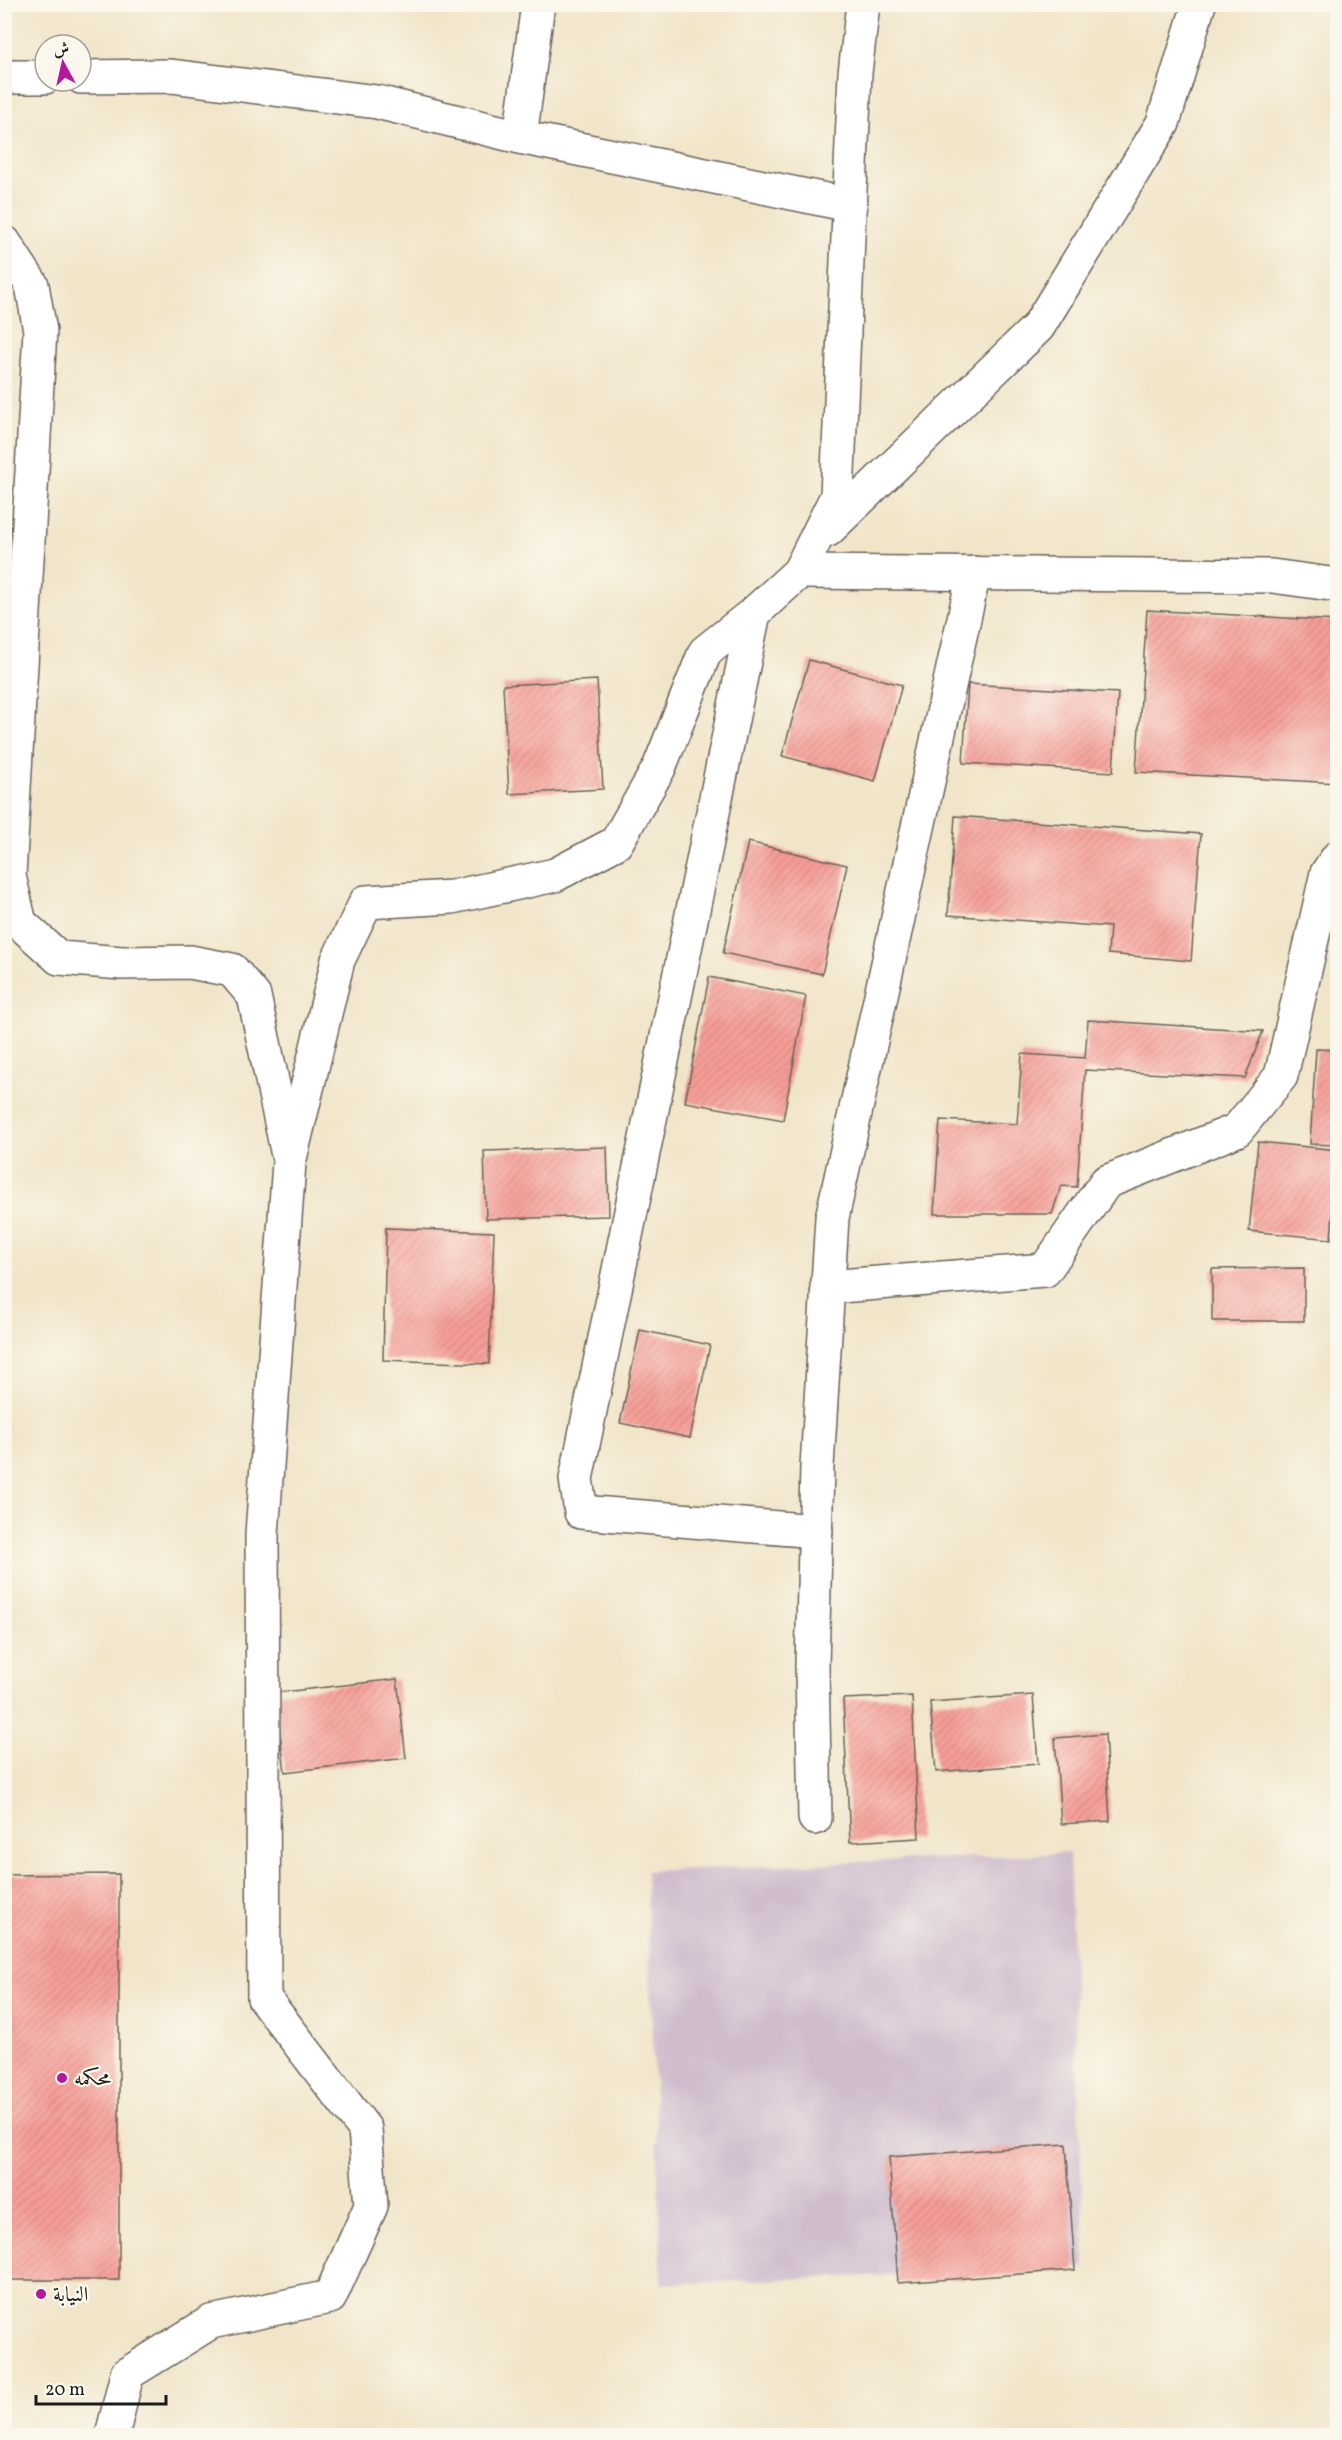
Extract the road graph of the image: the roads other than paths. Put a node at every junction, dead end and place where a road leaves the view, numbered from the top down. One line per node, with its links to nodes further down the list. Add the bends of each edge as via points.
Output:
1 (538, 4): 7 (street)
2 (863, 4): 8 (street, via 855,73)
3 (1199, 4): 10 (street, via 1163,123 1038,327)
4 (4, 77): 5 (street)
5 (33, 77)
6 (93, 77): 7 (street, via 171,76 377,102)
7 (520, 137): 8 (street)
8 (850, 205): 10 (street, via 837,496)
9 (4, 242): 16 (street, via 32,285 40,331 9,876 20,923 59,958 122,963 190,962 232,970 254,996)
10 (814, 543): 11 (street)
11 (799, 572): 12 (street); 14 (street)
12 (974, 573): 13 (street, via 1272,576); 17 (street, via 831,1218)
13 (1338, 585)
14 (754, 613): 16 (street, via 705,652 659,768 616,843 555,874 452,897 366,902 338,960); 18 (street, via 576,1479 581,1512)
15 (1338, 857): 17 (street, via 1327,873 1281,1076 1237,1130 1106,1182 1045,1270)
16 (289, 1163): 20 (street, via 262,1534 264,1998 365,2129 371,2206 330,2297 211,2322 127,2374)
17 (827, 1287): 18 (street)
18 (816, 1531): 19 (street, via 812,1666)
19 (815, 1818)
20 (112, 2436)

